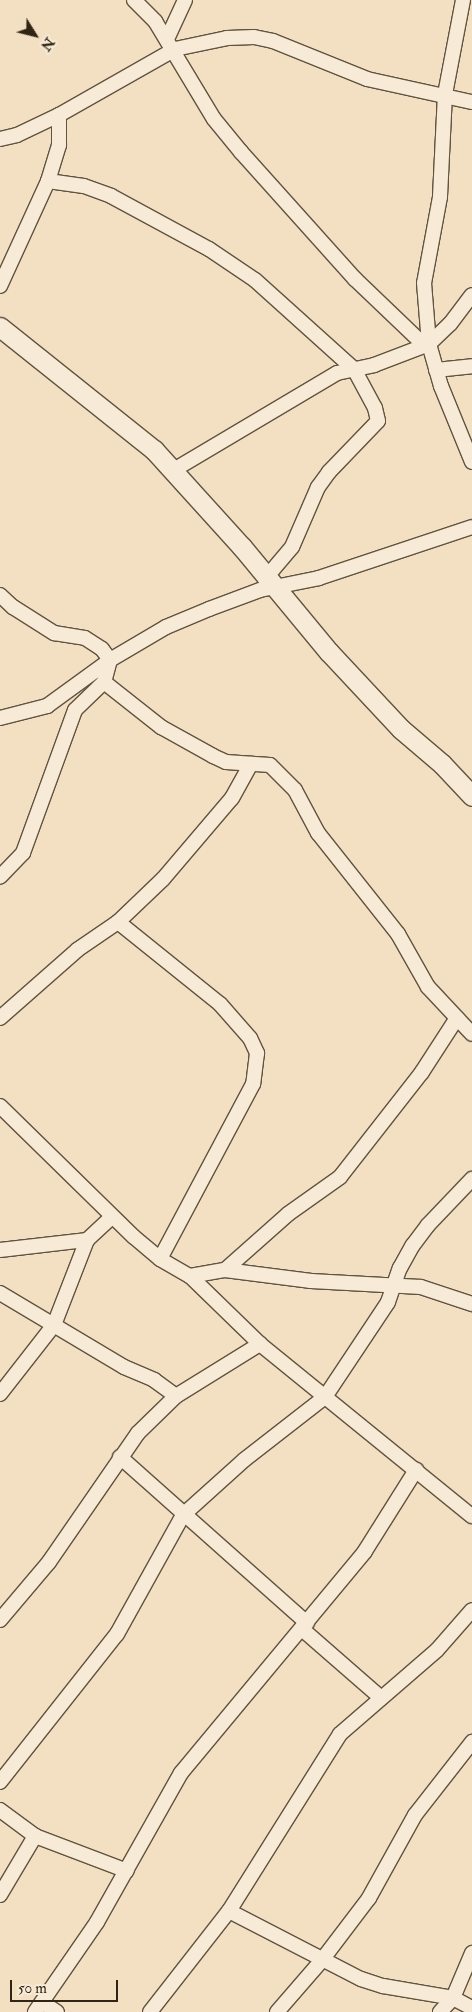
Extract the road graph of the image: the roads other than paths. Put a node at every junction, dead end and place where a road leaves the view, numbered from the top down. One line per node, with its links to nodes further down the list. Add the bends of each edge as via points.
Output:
1 (134, 0): 4 (street)
2 (185, 0): 4 (street)
3 (463, 0): 5 (street)
4 (171, 44): 5 (street, via 254,37 273,41 396,87); 7 (street); 13 (street, via 214,119 230,139 355,279)
5 (445, 94): 6 (street); 13 (street, via 440,197 424,283)
6 (472, 102)
7 (59, 115): 8 (street, via 17,136); 9 (street, via 59,145)
8 (0, 139)
9 (48, 181): 10 (street); 15 (street, via 84,186 111,196 209,249 255,280)
10 (0, 286)
11 (472, 295): 13 (street, via 450,324)
12 (0, 327): 18 (street, via 154,450)
13 (427, 345): 15 (street); 16 (street)
14 (472, 366): 16 (street)
15 (354, 369): 18 (street, via 321,381); 20 (street, via 375,408 378,421 318,487 292,547)
16 (436, 370): 17 (street)
17 (472, 462)
18 (172, 471): 20 (street, via 242,547)
19 (472, 528): 20 (street, via 319,578)
20 (270, 584): 22 (street, via 166,627); 26 (street, via 368,695)
21 (0, 595): 22 (street, via 54,633 85,638 102,649)
22 (110, 660): 23 (street); 24 (street, via 47,706)
23 (104, 682): 25 (street, via 155,723 213,756 226,762); 27 (street, via 75,710 23,853)
24 (0, 718)
25 (251, 764): 28 (street, via 232,798 163,879); 30 (street, via 270,765 295,790 318,833 398,934 428,986)
26 (472, 796)
27 (0, 877)
28 (118, 922): 29 (street, via 77,950); 37 (street, via 220,1004 250,1038 257,1053 253,1084)
29 (0, 1018)
30 (457, 1018): 31 (street); 38 (street, via 427,1065 340,1177 288,1214)
31 (472, 1034)
32 (0, 1106): 34 (street)
33 (472, 1179): 40 (street, via 428,1224 400,1268)
34 (112, 1217): 35 (street); 37 (street)
35 (87, 1240): 36 (street); 43 (street)
36 (0, 1250)
37 (160, 1259): 39 (street)
38 (225, 1270): 39 (street); 40 (street, via 311,1281)
39 (190, 1276): 44 (street)
40 (396, 1286): 42 (street, via 421,1287); 47 (street)
41 (0, 1293): 43 (street)
42 (472, 1304)
43 (54, 1325): 45 (street); 46 (street, via 124,1368 154,1380)
44 (260, 1344): 46 (street); 47 (street)
45 (0, 1394)
46 (176, 1396): 48 (street, via 138,1433)
47 (325, 1397): 49 (street); 50 (street, via 244,1460)
48 (120, 1457): 50 (street); 53 (street, via 49,1562)
49 (416, 1470): 51 (street); 54 (street, via 364,1551)
50 (183, 1515): 54 (street); 57 (street, via 117,1634)
51 (472, 1516)
52 (472, 1610): 55 (street, via 437,1650)
53 (0, 1620)
54 (304, 1626): 55 (street); 60 (street, via 181,1773)
55 (380, 1698): 62 (street, via 340,1734)
56 (472, 1742): 64 (street, via 415,1815 369,1898)
57 (0, 1782)
58 (0, 1810): 59 (street)
59 (34, 1836): 60 (street); 61 (street)
60 (127, 1871): 66 (street, via 97,1922)
61 (0, 1895)
62 (229, 1912): 64 (street); 69 (street)
63 (472, 1953): 65 (street)
64 (322, 1960): 65 (street, via 383,1986); 70 (street)
65 (454, 1998): 67 (street); 71 (street)
66 (38, 2007): 68 (street)
67 (472, 2008)
68 (57, 2012)
69 (150, 2012)
70 (277, 2012)
71 (440, 2012)

